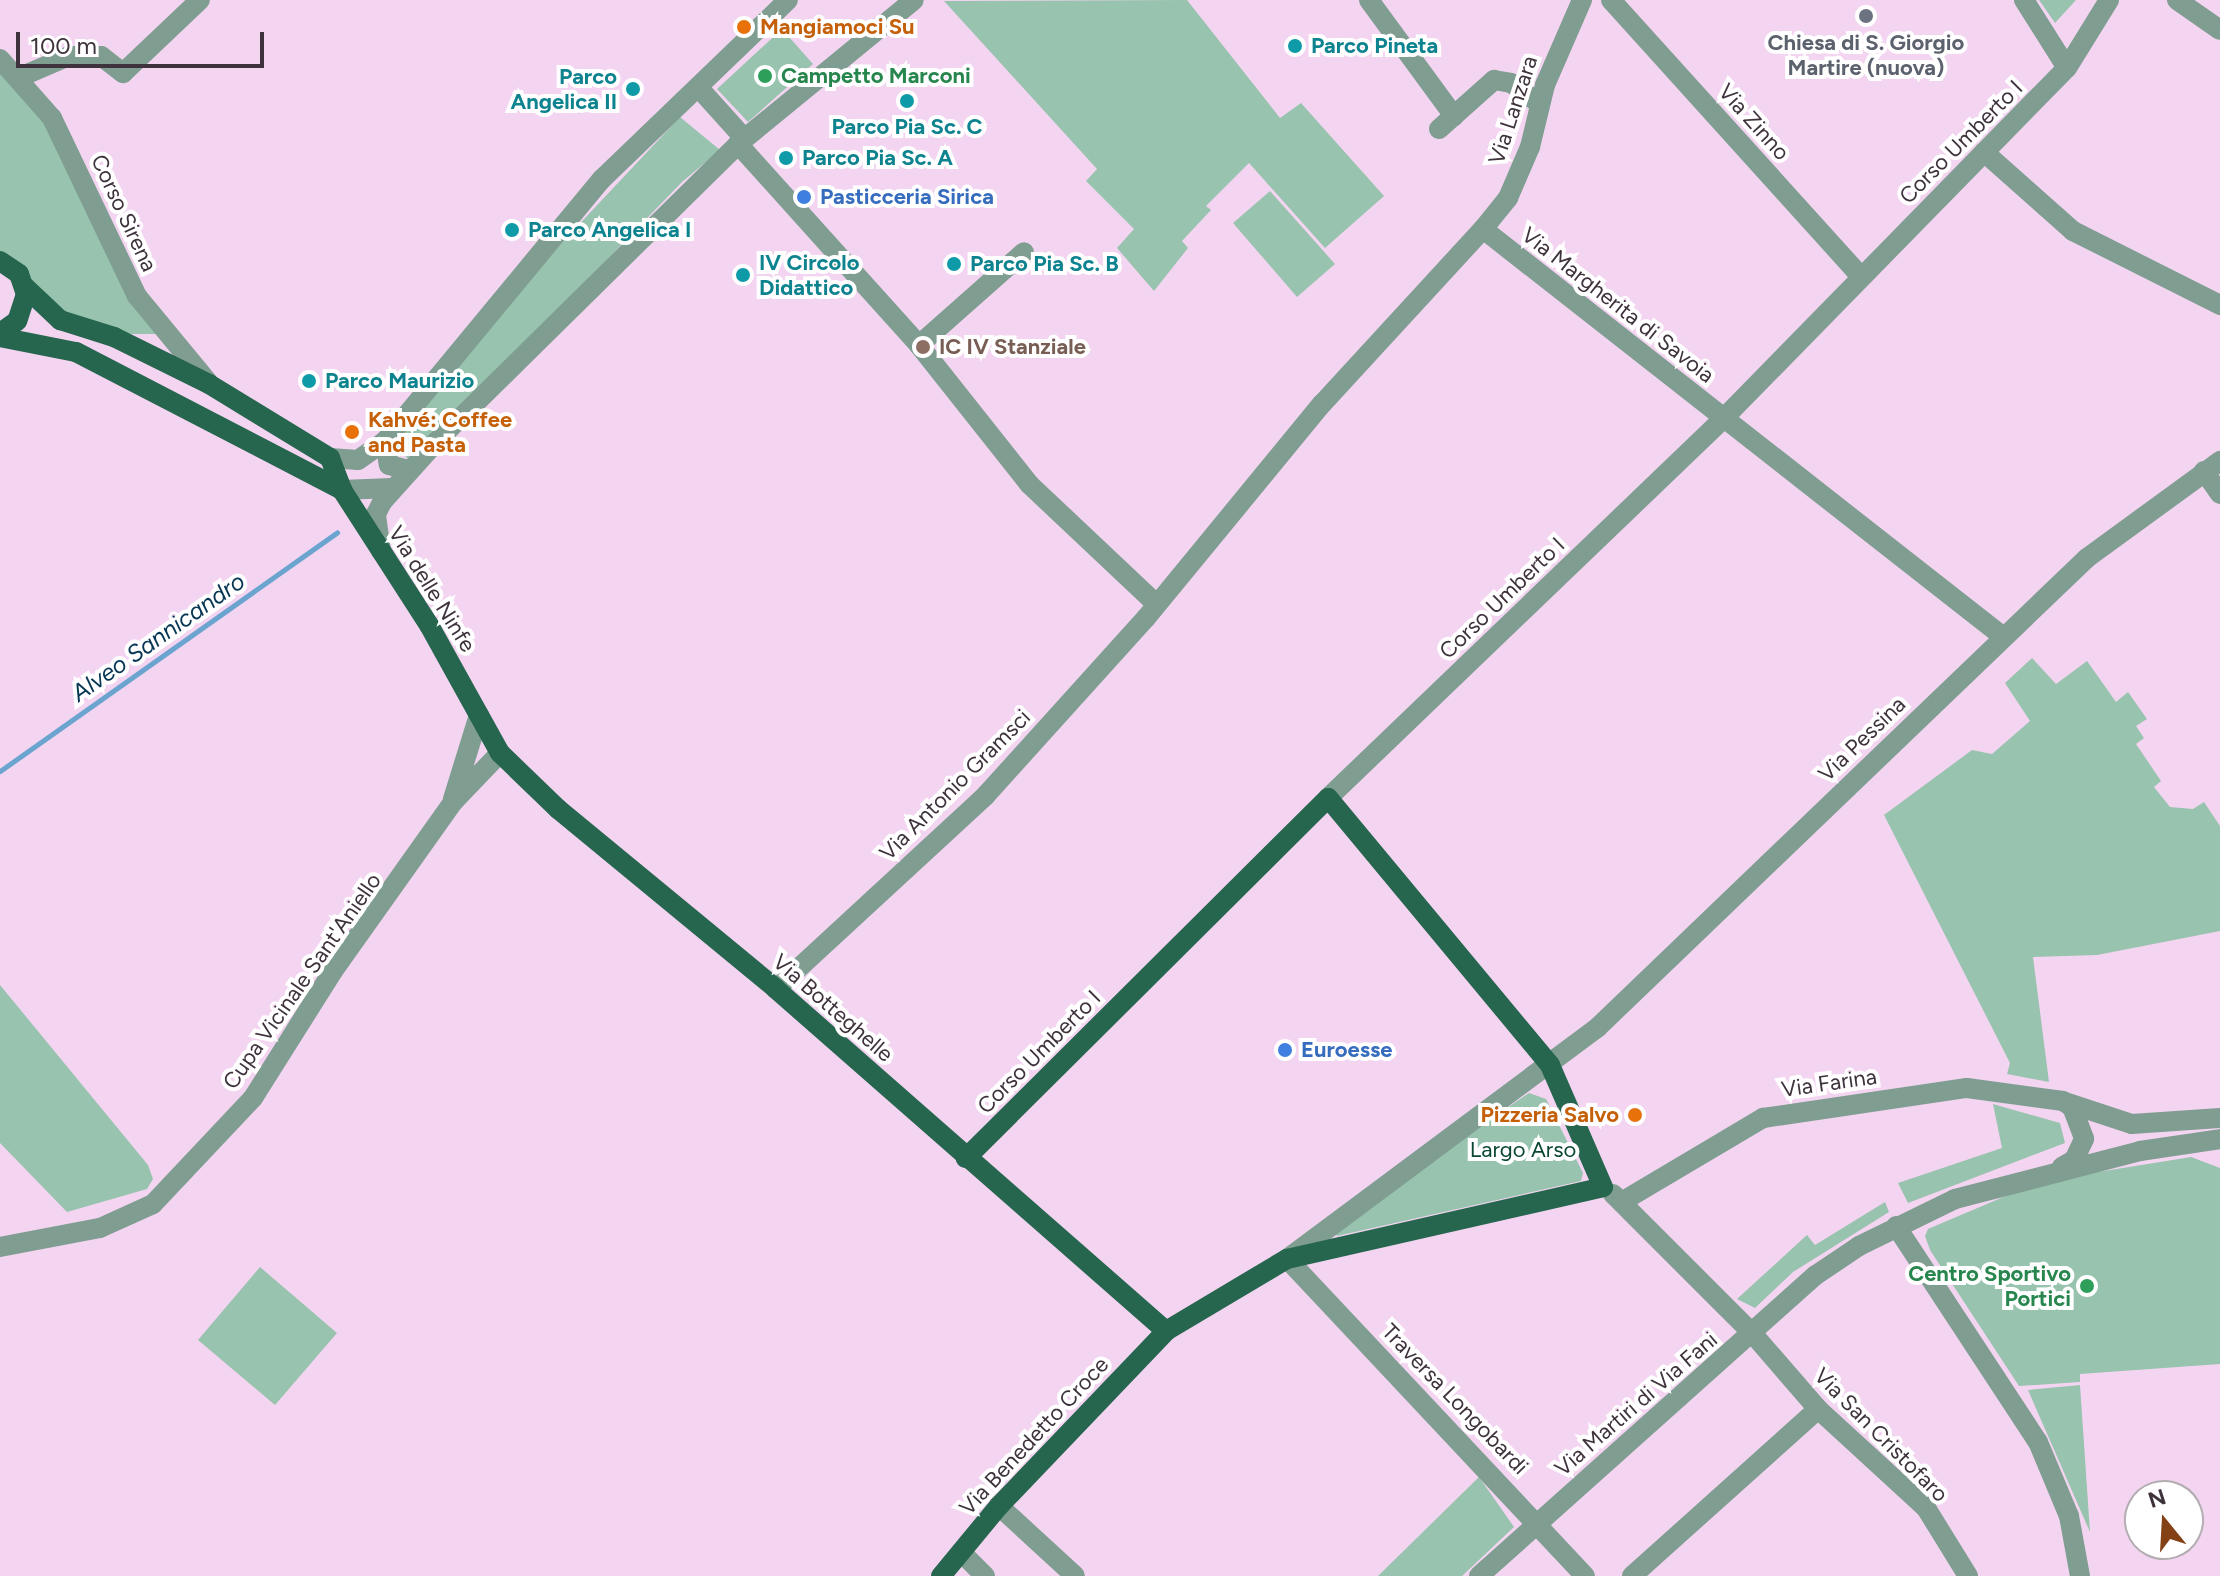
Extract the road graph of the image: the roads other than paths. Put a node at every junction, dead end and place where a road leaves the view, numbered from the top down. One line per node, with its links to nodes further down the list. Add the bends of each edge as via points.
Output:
1 (200, 0): 13 (street, via 123,73 101,56 69,56)
2 (788, 0): 14 (street)
3 (914, 0): 16 (street)
4 (1369, 0): 15 (street, via 1447,122 1494,80 1511,83)
5 (1582, 0): 15 (street, Via Lanzara)
6 (1611, 0): 21 (street, Via Zinno)
7 (2024, 0): 12 (street)
8 (2177, 0): 10 (street)
9 (2104, 2): 12 (street, Corso Umberto I)
10 (2220, 30)
11 (0, 59): 13 (street, Corso Sirena)
12 (2067, 68): 17 (street, Corso Umberto I)
13 (20, 77): 26 (street, Corso Sirena, via 52,118 137,296)
14 (693, 91): 16 (street); 28 (street, via 567,218)
15 (1540, 104): 18 (street, Via Lanzara, via 1508,198)
16 (739, 143): 25 (street); 31 (street)
17 (1984, 152): 21 (street, Corso Umberto I); 23 (street, via 2073,231)
18 (1483, 229): 27 (street, Via Margherita di Savoia); 36 (street, Via Antonio Gramsci, via 1322,404)
19 (1024, 252): 25 (street)
20 (0, 261): 22 (main road, via 11,266)
21 (1861, 277): 27 (street, Corso Umberto I)
22 (24, 286): 24 (main road, via 24,310); 26 (main road, via 60,320 114,337)
23 (2220, 305)
24 (0, 335): 33 (main road, via 76,352)
25 (919, 345): 36 (street, via 1029,484)
26 (209, 384): 29 (main road)
27 (1723, 419): 37 (street, Via Margherita di Savoia); 40 (street, Corso Umberto I)
28 (385, 441): 29 (street, via 358,460); 31 (street, via 389,465)
29 (330, 458): 33 (main road, Via delle Ninfe)
30 (2212, 466): 34 (street); 37 (street, Via Pessina, via 2087,558)
31 (409, 470): 32 (street)
32 (392, 488): 33 (street); 35 (street, via 376,514)
33 (342, 490): 35 (main road, Via delle Ninfe)
34 (2220, 494)
35 (381, 551): 38 (main road, Via delle Ninfe)
36 (1154, 602): 42 (street, Via Antonio Gramsci, via 1146,618 986,795)
37 (2002, 636): 43 (street, Via Pessina, via 1597,1028)
38 (479, 715): 39 (main road, Via Botteghelle); 41 (street)
39 (500, 753): 41 (street); 42 (main road, Via Botteghelle, via 558,809)
40 (1328, 798): 43 (main road); 47 (main road, Corso Umberto I)
41 (453, 802): 52 (street, Cupa Vicinale Sant'Aniello, via 333,971 253,1098 153,1204 100,1228)
42 (776, 989): 47 (main road, Via Botteghelle)
43 (1550, 1065): 49 (main road); 53 (street)
44 (2063, 1101): 45 (street, Via Farina, via 2132,1124); 48 (street, via 2080,1116 2084,1139 2074,1160); 50 (street, Via Farina, via 1967,1088 1793,1111 1744,1127)
45 (2220, 1118)
46 (2220, 1139): 48 (street)
47 (966, 1158): 54 (main road, Via Botteghelle)
48 (2059, 1169): 51 (street, via 1955,1199)
49 (1603, 1187): 50 (street); 53 (main road)
50 (1623, 1201): 55 (street, Via San Cristofaro)
51 (1896, 1226): 55 (street, via 1816,1275); 67 (street, via 2038,1442 2069,1516)
52 (0, 1247)
53 (1287, 1259): 54 (main road, Via Benedetto Croce); 58 (street, Traversa Longobardi)
54 (1166, 1331): 57 (main road, Via Benedetto Croce)
55 (1753, 1334): 56 (street, Via San Cristofaro); 58 (street, Via Martiri di Via Fani)
56 (1818, 1409): 65 (street); 66 (street, Via San Cristofaro, via 1926,1508)
57 (999, 1506): 59 (main road, Via Benedetto Croce); 62 (street)
58 (1538, 1522): 63 (street, Via Martiri di Via Fani); 64 (street, Traversa Longobardi)
59 (961, 1552): 60 (main road, Via Benedetto Croce); 61 (street)
60 (941, 1576)
61 (985, 1576)
62 (1075, 1576)
63 (1479, 1576)
64 (1585, 1576)
65 (1632, 1576)
66 (1968, 1576)
67 (2080, 1576)

